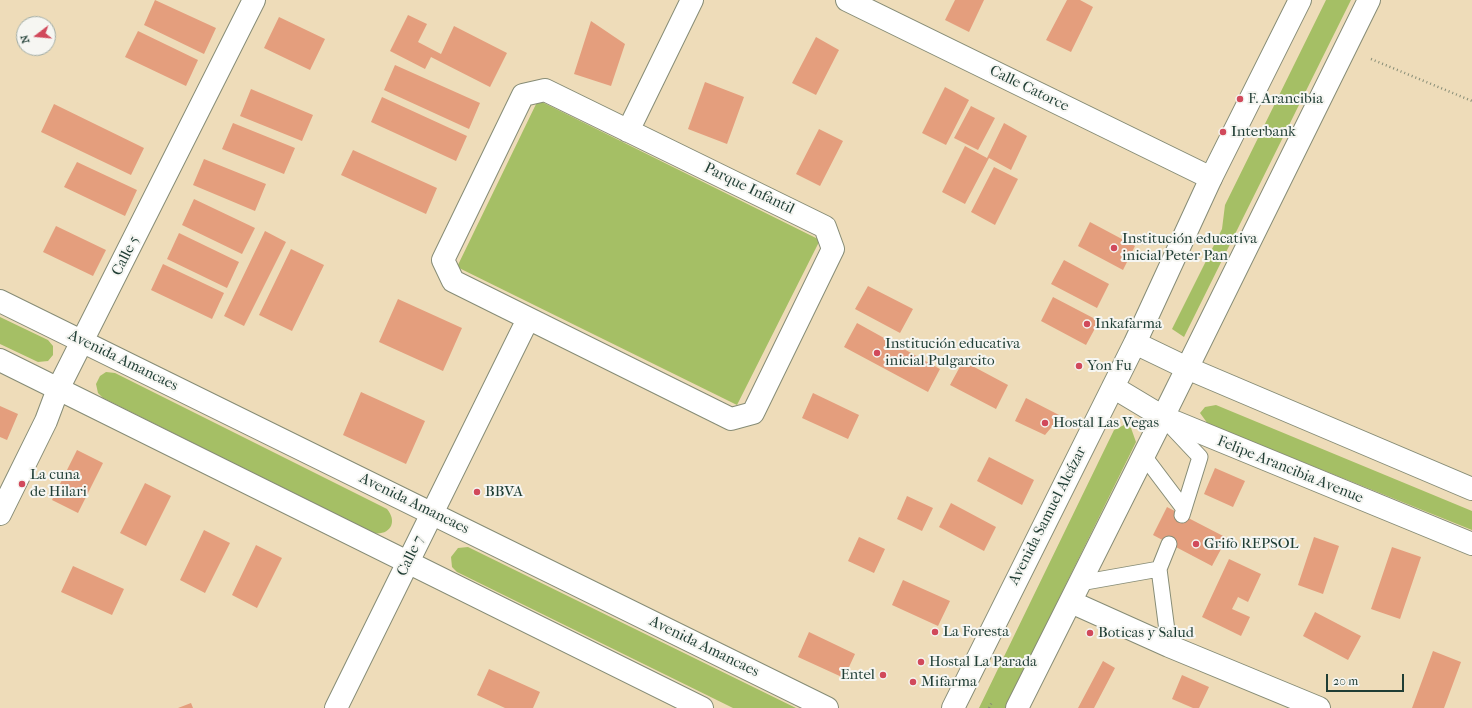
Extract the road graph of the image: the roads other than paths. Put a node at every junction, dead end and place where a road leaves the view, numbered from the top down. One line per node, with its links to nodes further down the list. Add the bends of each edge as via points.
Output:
1 (254, 0): 10 (street, Calle 5)
2 (692, 0): 6 (street)
3 (847, 0): 7 (street, Calle Catorce)
4 (1300, 0): 7 (street, Avenida Samuel Alcázar)
5 (1369, 0): 13 (street)
6 (628, 131): 9 (street, Parque Infantil, via 545,90 523,95 443,260 453,281); 9 (street, Parque Infantil, via 825,227 833,249 753,413 731,419)
7 (1211, 178): 11 (street, Avenida Samuel Alcázar)
8 (0, 301): 10 (street, Avenida Amancaes)
9 (528, 319): 19 (street, Calle 7)
10 (83, 342): 15 (street, Calle 5); 19 (street, Avenida Amancaes)
11 (1135, 343): 13 (street); 14 (street, Avenida Samuel Alcázar)
12 (0, 360): 15 (street)
13 (1186, 368): 16 (street); 18 (street)
14 (1113, 387): 16 (street, Felipe Arancibia Avenue); 30 (street, Avenida Samuel Alcázar)
15 (58, 389): 20 (street, Calle 5, via 46,421); 23 (street)
16 (1163, 417): 17 (street); 17 (lane, via 1200,457 1183,512); 22 (street, Felipe Arancibia Avenue)
17 (1144, 456): 25 (street)
18 (1472, 489)
19 (433, 513): 23 (street, Calle 7); 29 (street, Avenida Amancaes)
20 (0, 514)
21 (1170, 544): 24 (lane)
22 (1472, 544)
23 (408, 562): 27 (street, Calle 7); 28 (street)
24 (1159, 569): 25 (lane); 26 (lane)
25 (1076, 593): 26 (street); 31 (street)
26 (1169, 646): 32 (street)
27 (336, 708)
28 (702, 708)
29 (827, 708)
30 (953, 708)
31 (1017, 708)
32 (1319, 708)

